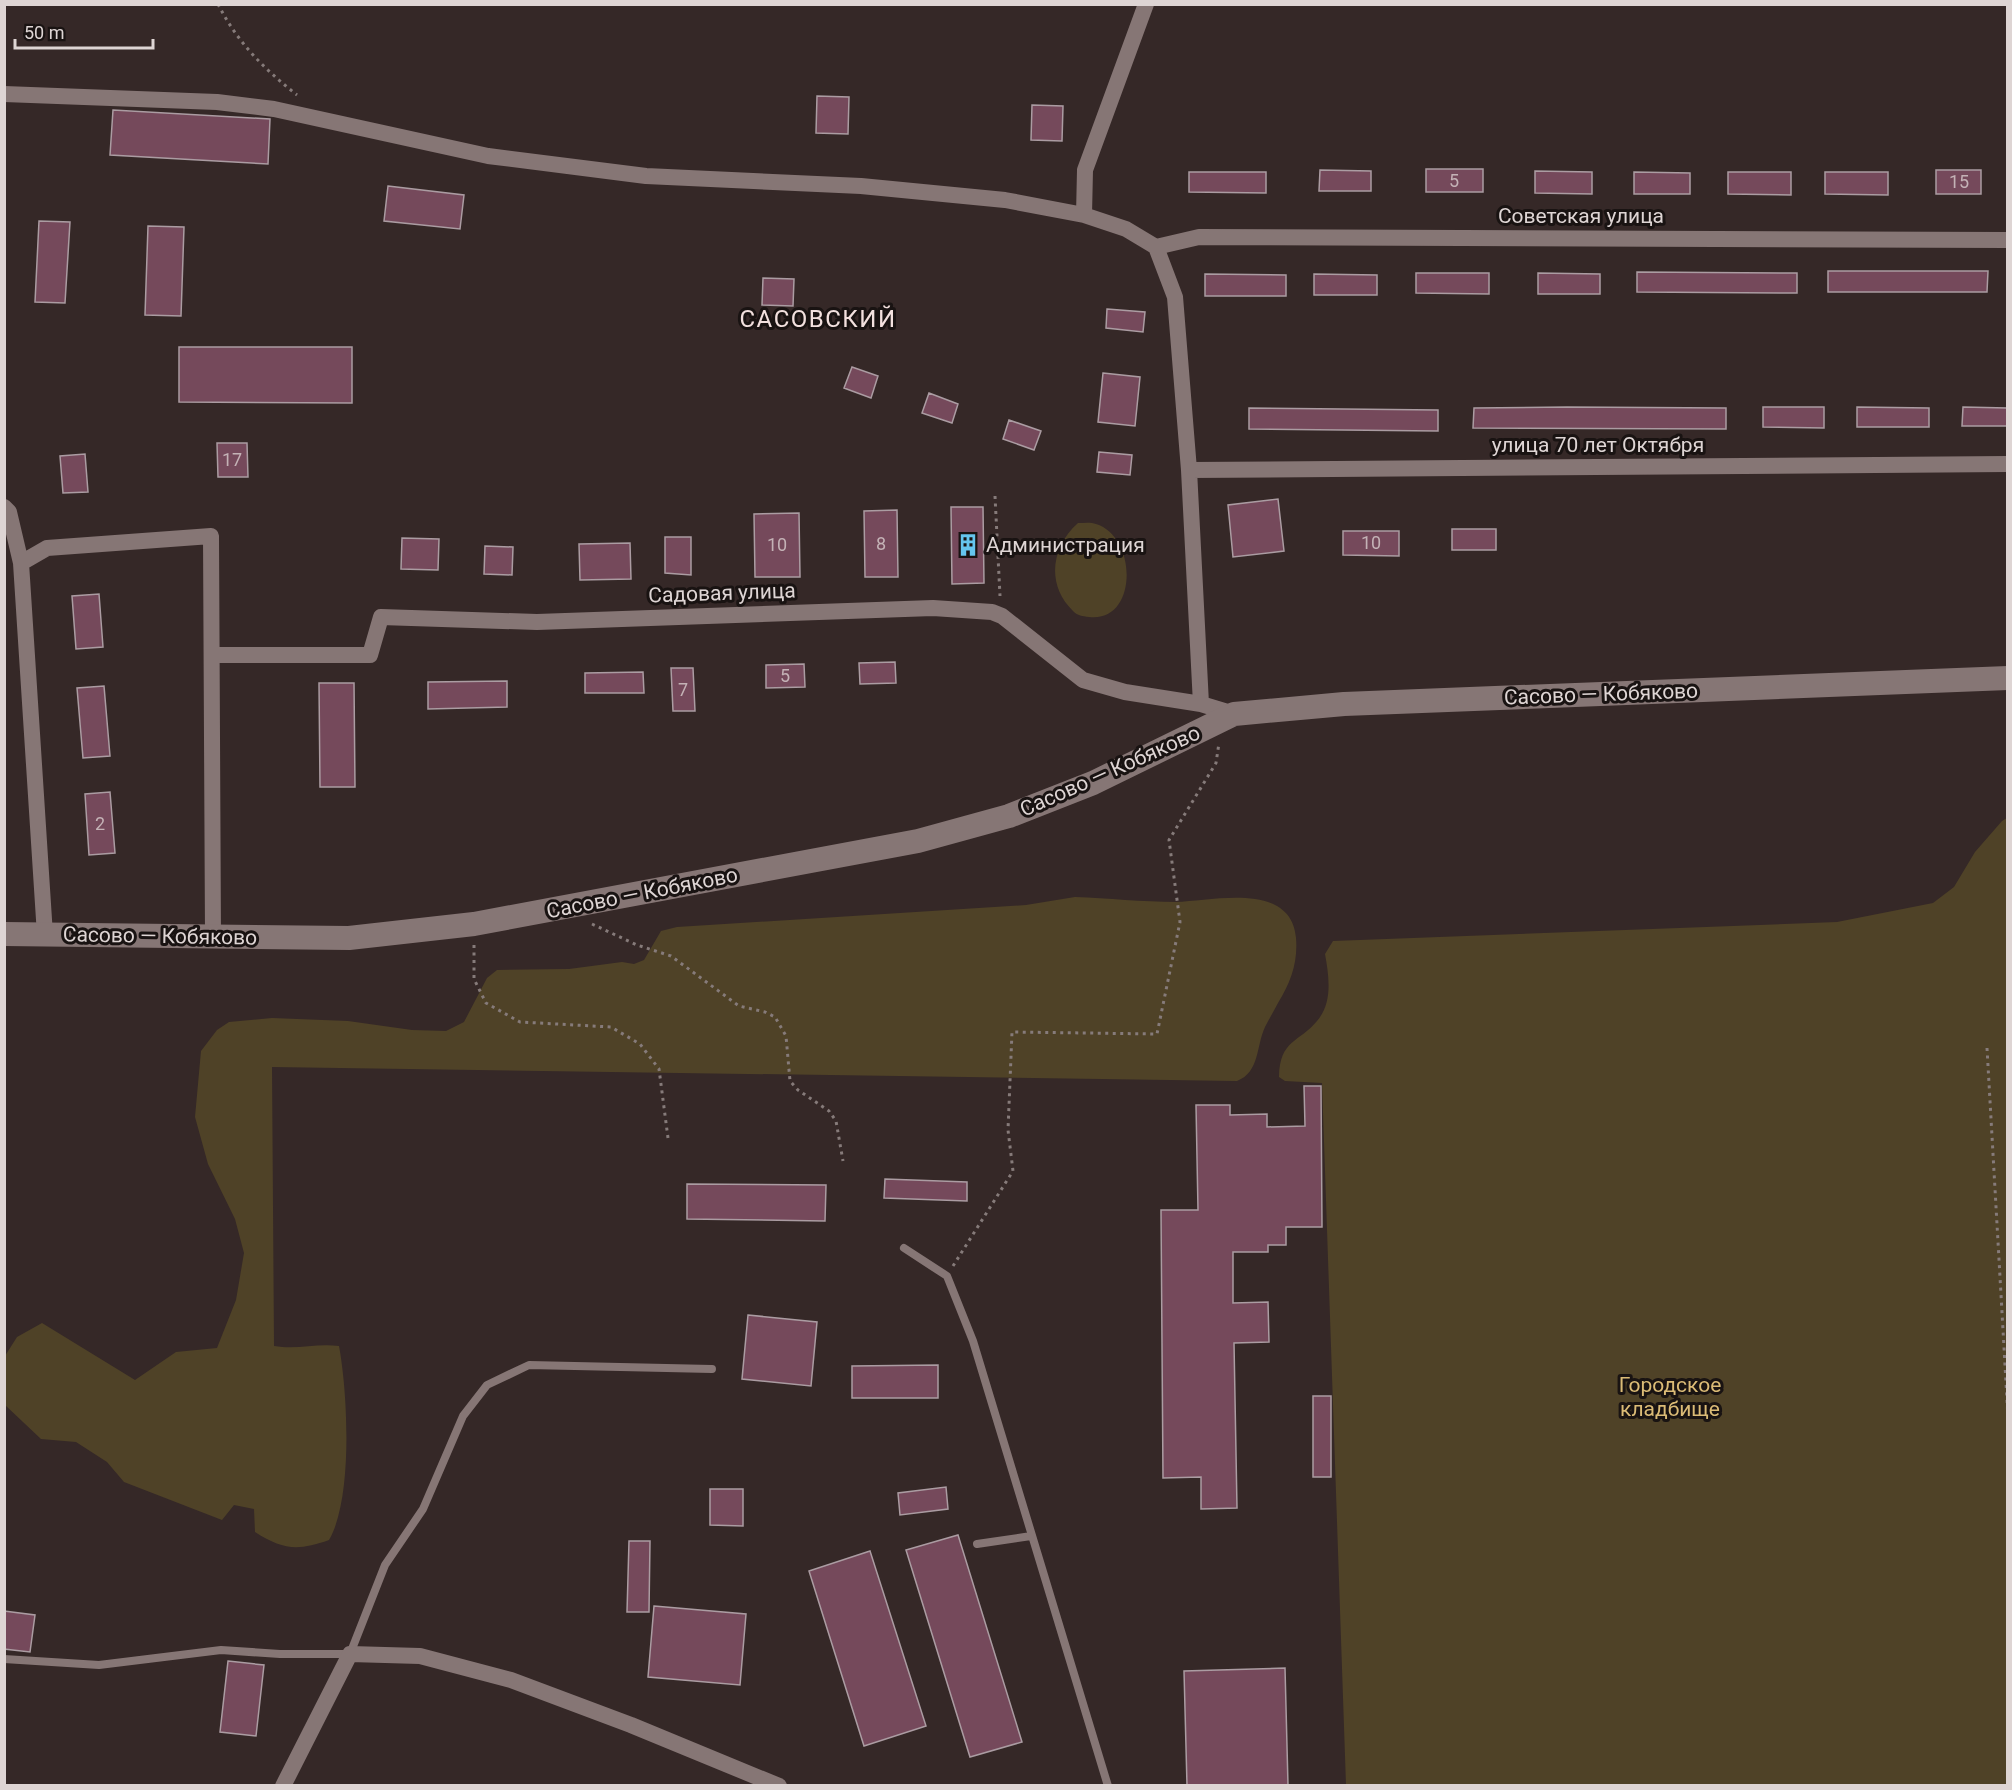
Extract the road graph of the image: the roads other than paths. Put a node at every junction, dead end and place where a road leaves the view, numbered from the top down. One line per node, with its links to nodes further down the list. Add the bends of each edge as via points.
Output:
1 (1146, 4): 3 (street, via 1085,170)
2 (4, 94): 3 (street, via 217,102 274,109 488,156 646,176 861,186 1005,200)
3 (1084, 215): 5 (street, via 1126,229)
4 (2007, 240): 5 (street, Советская улица, via 1199,237)
5 (1156, 247): 7 (street, via 1175,297)
6 (2007, 464): 7 (street, улица 70 лет Октября)
7 (1189, 470): 12 (street)
8 (4, 507): 9 (street, via 9,512)
9 (21, 563): 10 (street, via 47,548 211,536); 15 (street)
10 (212, 655): 12 (street, Садовая улица, via 370,655 381,618 537,622 933,608 1002,616 1083,680 1125,692); 16 (street)
11 (2007, 678): 13 (street, Сасово — Кобяково, via 1344,704)
12 (1201, 704): 13 (street, Садовая улица)
13 (1228, 717): 16 (street, Сасово — Кобяково, via 1094,783 1009,816 918,842 474,924 349,938)
14 (4, 934): 15 (street, Сасово — Кобяково)
15 (45, 935): 16 (street, Сасово — Кобяково)
16 (213, 937)
17 (904, 1248): 19 (lane, via 947,1276 973,1341)
18 (712, 1369): 21 (lane, via 529,1365 487,1385 463,1416 423,1509 385,1565)
19 (1031, 1536): 20 (lane); 25 (lane)
20 (977, 1544)
21 (351, 1654): 22 (lane, via 221,1650 99,1665); 23 (street); 24 (street, via 420,1656 511,1680)
22 (4, 1659)
23 (283, 1785)
24 (779, 1785)
25 (1108, 1785)

